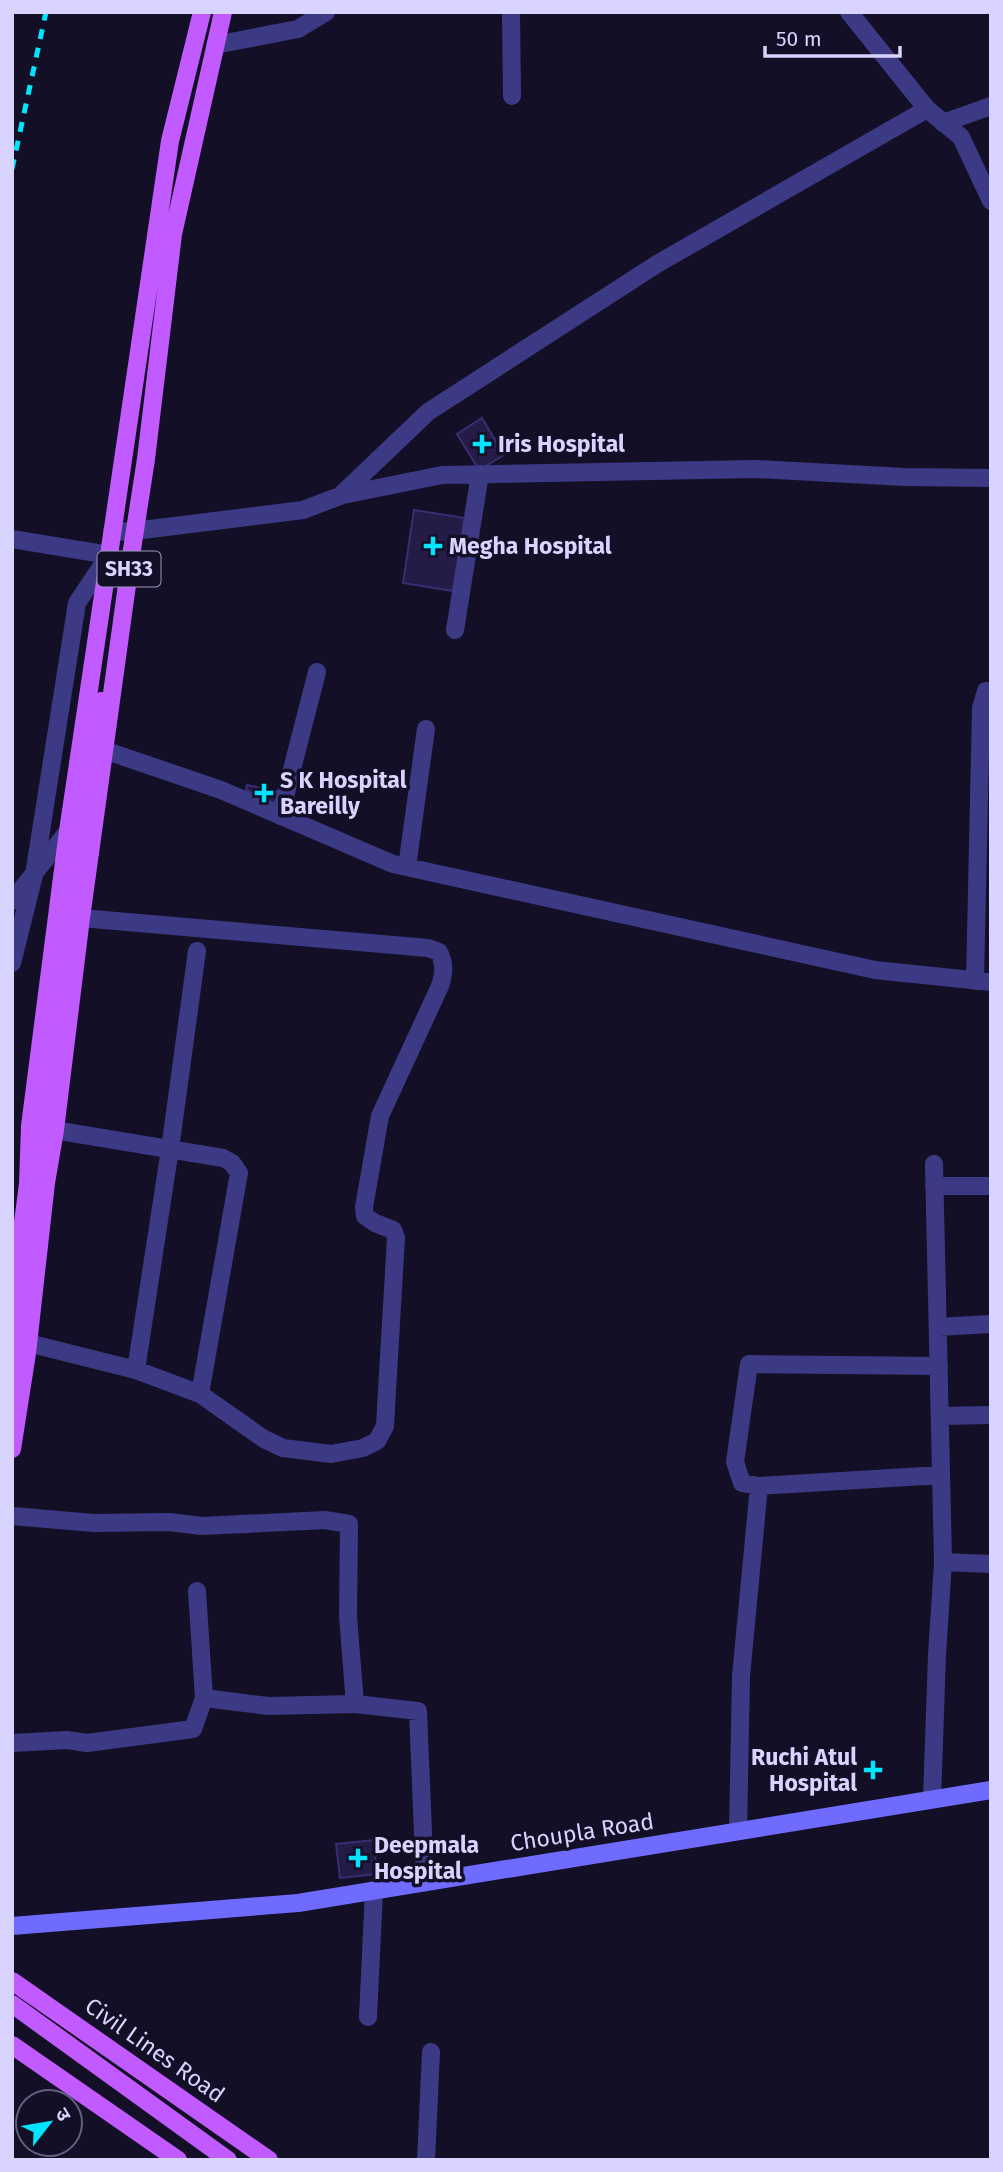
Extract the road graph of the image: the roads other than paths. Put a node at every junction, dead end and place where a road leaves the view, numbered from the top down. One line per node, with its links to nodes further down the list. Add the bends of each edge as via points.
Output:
1 (202, 12): 16 (main road, SH33, via 170,141)
2 (223, 12): 6 (main road, SH33)
3 (326, 12): 6 (street, via 298,29)
4 (511, 12): 7 (street)
5 (849, 12): 9 (street)
6 (215, 46): 15 (main road, SH33, via 173,234)
7 (512, 96)
8 (991, 106): 10 (street)
9 (927, 109): 10 (street); 14 (street, via 657,264 428,412)
10 (943, 122): 11 (street, via 961,138)
11 (991, 201)
12 (480, 474): 13 (street, via 756,469); 14 (street, via 442,475); 20 (street)
13 (991, 478)
14 (340, 496): 15 (street, via 303,510)
15 (134, 531): 16 (street); 19 (main road, SH33)
16 (112, 532): 18 (main road, SH33)
17 (12, 539): 18 (street)
18 (109, 555): 23 (main road); 27 (main road, SH33); 29 (street, via 77,603)
19 (131, 556): 23 (main road); 25 (main road, SH33)
20 (454, 630)
21 (317, 672): 26 (street)
22 (991, 691): 34 (street, via 986,691 981,708)
23 (101, 701): 49 (main road, bridge)
24 (426, 729): 28 (street)
25 (104, 750): 26 (street, via 221,790); 31 (main road, SH33)
26 (280, 816): 28 (street)
27 (68, 831): 29 (street); 35 (main road, SH33)
28 (407, 867): 34 (street, via 875,970)
29 (34, 875): 30 (street); 33 (street)
30 (12, 901)
31 (81, 918): 36 (main road, SH33); 50 (street, via 428,948 439,951 444,962 440,986 380,1116 364,1207 365,1216 393,1230 396,1238 386,1408 377,1441 331,1454 283,1448)
32 (197, 951): 37 (street)
33 (12, 963)
34 (983, 981)
35 (30, 1126): 36 (street); 42 (main road, via 28,1184)
36 (55, 1130): 37 (street); 41 (main road)
37 (170, 1149): 48 (street); 50 (street, via 223,1158 239,1173)
38 (934, 1164): 39 (street)
39 (934, 1186): 40 (street); 45 (street)
40 (991, 1186)
41 (37, 1267): 42 (main road); 46 (main road)
42 (14, 1268): 43 (main road)
43 (12, 1305)
44 (991, 1324): 45 (street)
45 (938, 1327): 47 (street)
46 (28, 1343): 48 (street); 53 (main road)
47 (939, 1366): 52 (street); 55 (street, via 749,1364 735,1462 742,1483)
48 (136, 1370): 50 (street)
49 (12, 1374)
50 (200, 1394)
51 (991, 1415): 52 (street)
52 (940, 1416): 54 (street)
53 (12, 1449)
54 (941, 1475): 55 (street); 57 (street)
55 (759, 1486): 65 (street, via 741,1676)
56 (12, 1516): 61 (street, via 202,1526 325,1520 349,1524 348,1616)
57 (943, 1562): 58 (street); 64 (street)
58 (991, 1564)
59 (197, 1591): 60 (street)
60 (204, 1698): 61 (street, via 268,1706); 62 (street, via 193,1730 87,1743)
61 (355, 1704): 66 (street, via 418,1711)
62 (12, 1743)
63 (991, 1790): 64 (main road, Choupla Road)
64 (932, 1799): 65 (main road, Choupla Road)
65 (738, 1831): 66 (main road, Choupla Road)
66 (425, 1882): 67 (main road, Choupla Road)
67 (374, 1890): 68 (main road, Choupla Road, via 298,1903); 71 (street)
68 (12, 1926)
69 (12, 1981): 76 (main road, Civil Lines Road)
70 (12, 2004): 75 (main road)
71 (368, 2017)
72 (12, 2045): 74 (main road)
73 (431, 2052): 77 (street)
74 (167, 2156)
75 (228, 2160)
76 (269, 2160)
77 (426, 2160)

